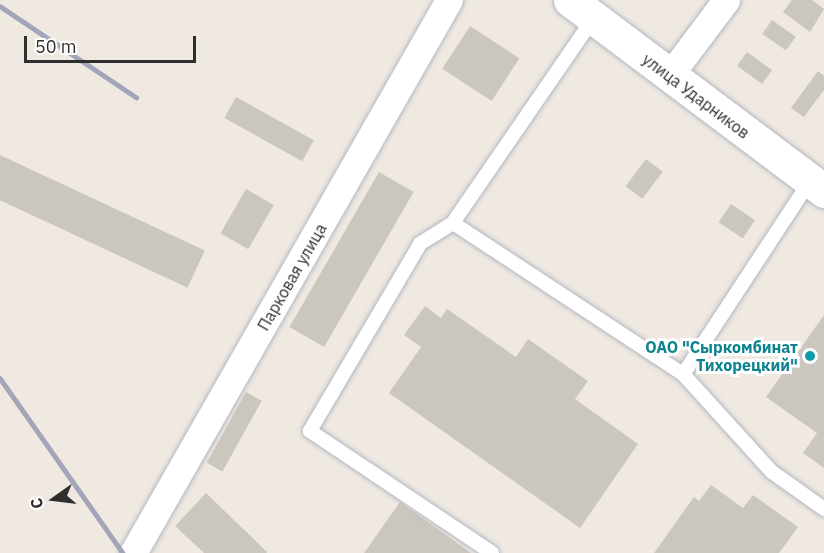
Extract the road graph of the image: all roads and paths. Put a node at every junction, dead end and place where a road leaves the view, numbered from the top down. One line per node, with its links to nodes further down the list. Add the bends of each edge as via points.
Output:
1 (449, 0): 9 (street, Парковая улица)
2 (726, 0): 4 (street)
3 (582, 10): 4 (main road, улица Ударников); 6 (lane)
4 (669, 76): 5 (main road, улица Ударников)
5 (817, 186): 7 (lane)
6 (453, 223): 7 (lane); 10 (lane, via 420,244 310,431)
7 (683, 374): 8 (lane, via 772,472)
8 (824, 509)
9 (133, 553)
10 (492, 553)

